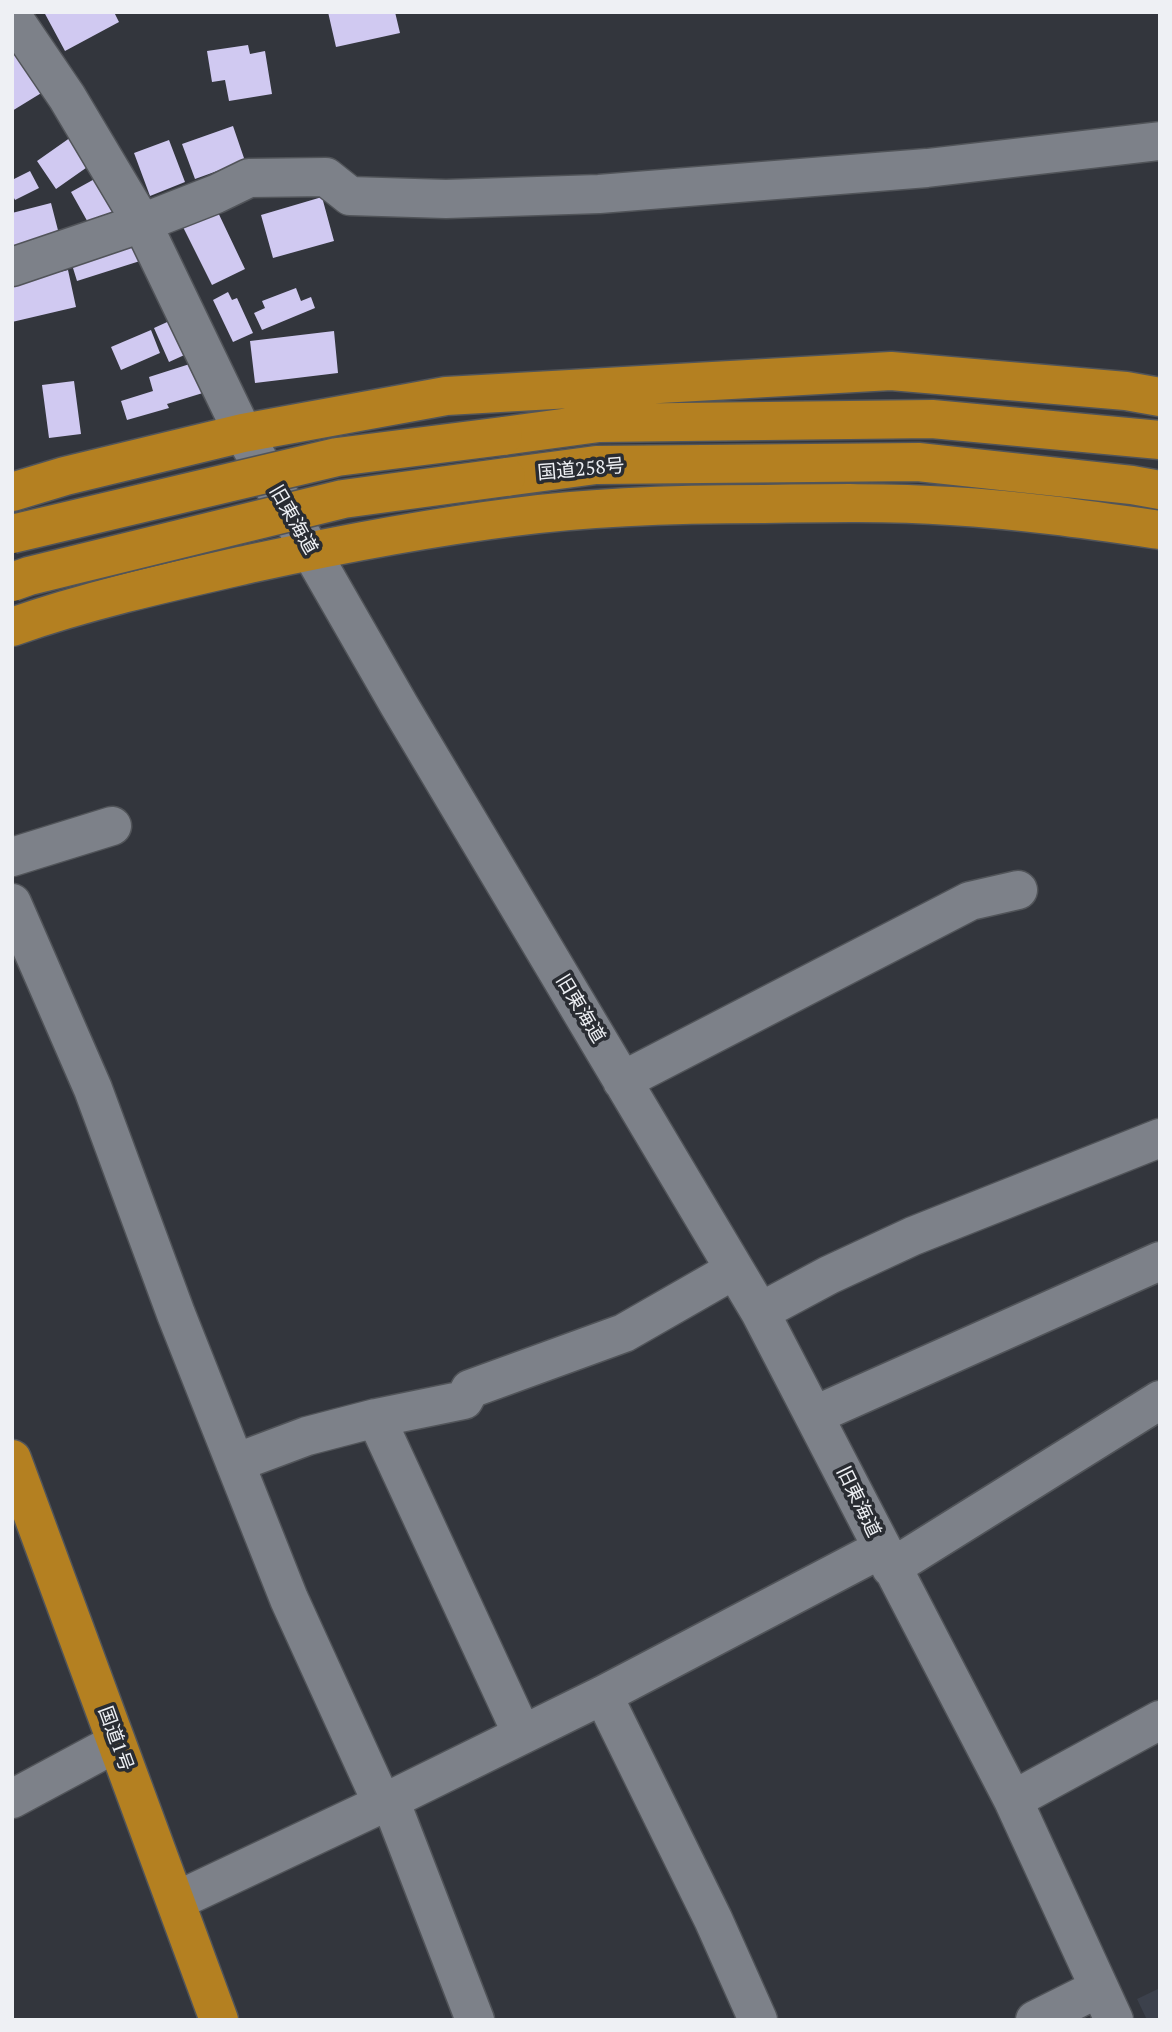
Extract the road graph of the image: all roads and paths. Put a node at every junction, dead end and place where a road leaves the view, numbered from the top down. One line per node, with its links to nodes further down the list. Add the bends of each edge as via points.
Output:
1 (12, 16): 3 (street, 旧東海道)
2 (1160, 141): 3 (street, via 927,168 599,194 446,199 350,196 326,177 248,178)
3 (142, 223): 4 (street); 6 (street, 旧東海道)
4 (12, 267)
5 (1160, 397): 6 (highway, via 891,371 446,396)
6 (243, 433): 9 (highway); 12 (street, 旧東海道)
7 (1160, 440): 11 (highway, bridge, via 932,419 599,423 337,457)
8 (1160, 490): 13 (highway, 国道258号, bridge, via 918,462 596,465 343,499)
9 (12, 492)
10 (1160, 530): 12 (highway, via 951,506 706,504 517,517)
11 (12, 534)
12 (311, 551): 14 (highway, via 190,577); 19 (street, 旧東海道)
13 (12, 582)
14 (12, 626)
15 (112, 825): 16 (street)
16 (12, 857)
17 (1018, 890): 19 (street, via 970,901)
18 (12, 903): 28 (street, via 93,1089)
19 (622, 1081): 22 (street, 旧東海道)
20 (1158, 1144): 23 (street, via 913,1236)
21 (1160, 1261): 25 (street)
22 (734, 1270): 23 (street, 旧東海道); 26 (street, via 624,1333 470,1389 464,1400)
23 (760, 1312): 25 (street, 旧東海道)
24 (1160, 1399): 29 (street)
25 (815, 1415): 29 (street, 旧東海道)
26 (376, 1418): 28 (street, via 307,1436); 32 (street)
27 (12, 1459): 33 (highway, 国道1号)
28 (235, 1464): 36 (street, via 289,1599)
29 (886, 1558): 30 (street); 35 (street, 旧東海道)
30 (603, 1695): 32 (street); 41 (street)
31 (1160, 1720): 35 (street)
32 (522, 1734): 36 (street)
33 (117, 1743): 34 (street); 37 (highway, 国道1号)
34 (12, 1799)
35 (1013, 1800): 38 (street, 旧東海道)
36 (386, 1802): 37 (street); 40 (street)
37 (176, 1901): 39 (highway, 国道1号)
38 (1106, 2004): 42 (street)
39 (219, 2020)
40 (475, 2020)
41 (758, 2020)
42 (1035, 2020)

